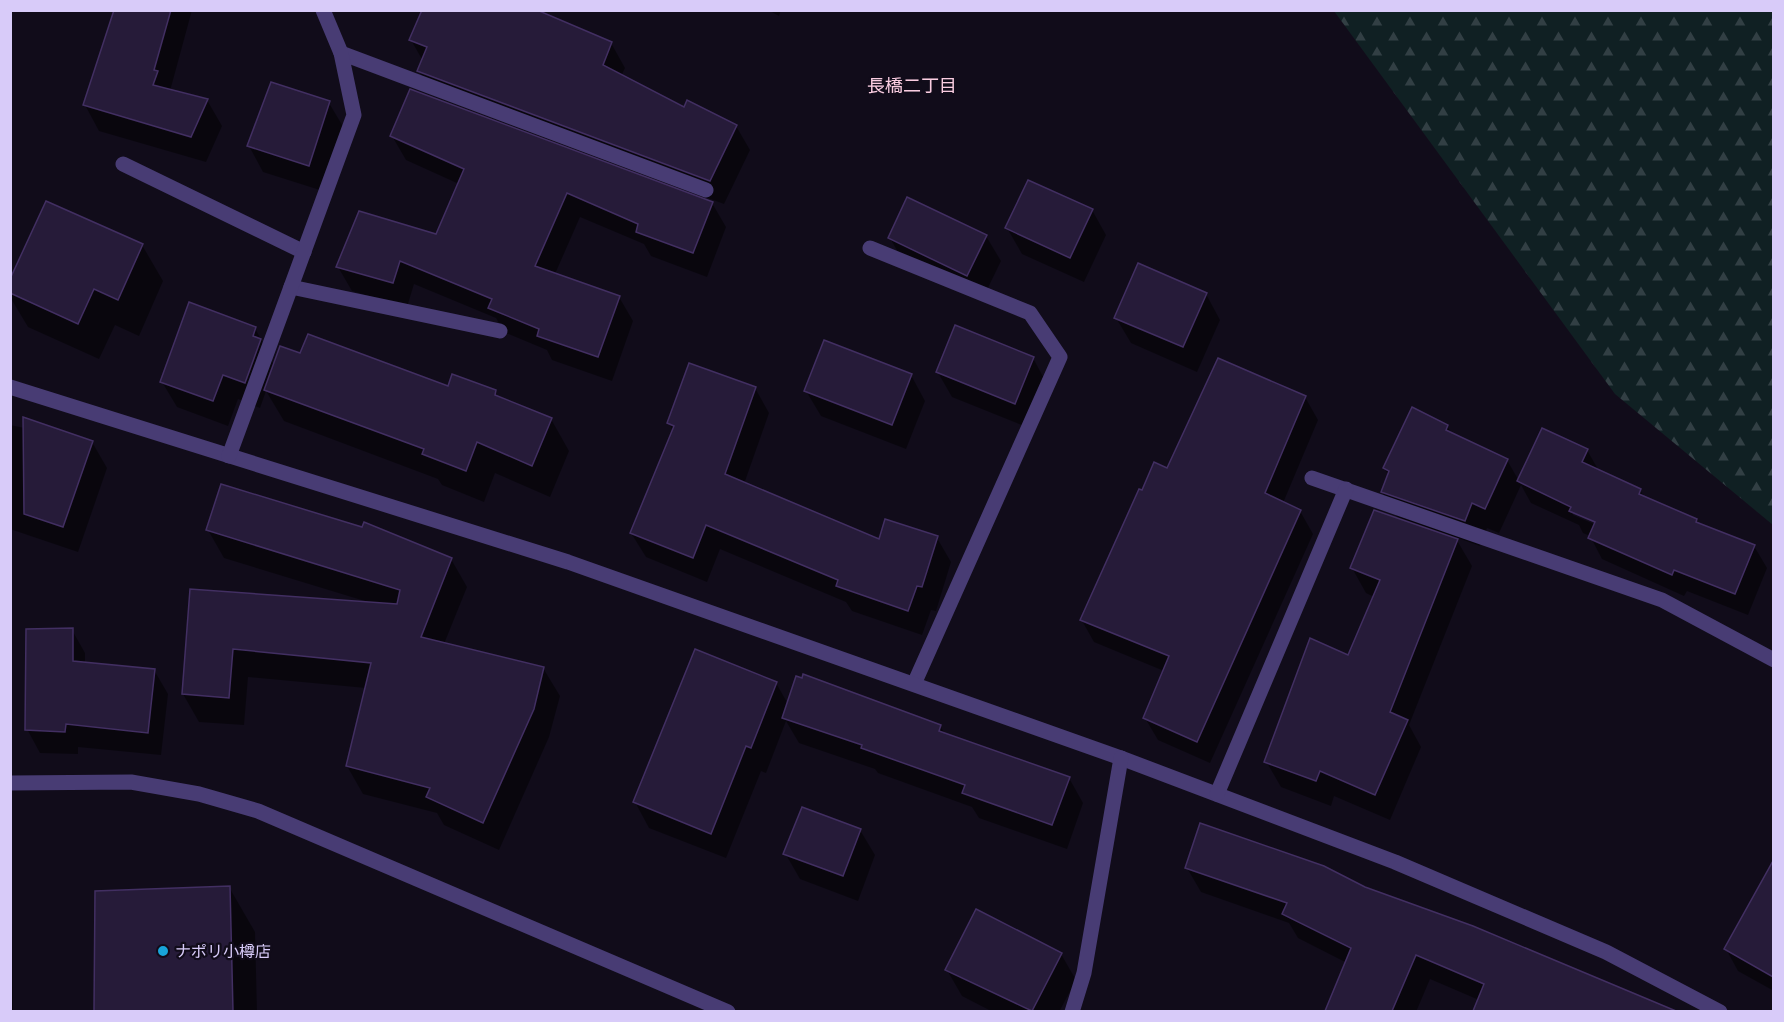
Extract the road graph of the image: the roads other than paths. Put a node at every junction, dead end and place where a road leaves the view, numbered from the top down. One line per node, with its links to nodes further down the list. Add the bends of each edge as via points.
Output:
1 (323, 10): 2 (street)
2 (340, 53): 4 (street); 6 (street, via 354,114)
3 (123, 164): 6 (street)
4 (706, 190)
5 (870, 248): 14 (street, via 1030,313 1060,357)
6 (304, 252): 7 (street)
7 (291, 287): 8 (street); 10 (street)
8 (500, 331)
9 (10, 387): 10 (street)
10 (229, 456): 14 (street, via 568,562)
11 (1312, 478): 12 (street)
12 (1346, 489): 13 (street, via 1662,600); 17 (street)
13 (1773, 660)
14 (914, 684): 15 (street)
15 (1121, 758): 17 (street); 19 (street, via 1084,973)
16 (10, 783): 18 (street, via 131,782 199,794 258,811)
17 (1217, 794): 20 (street, via 1395,862 1606,952)
18 (728, 1011)
19 (1072, 1011)
20 (1719, 1011)

